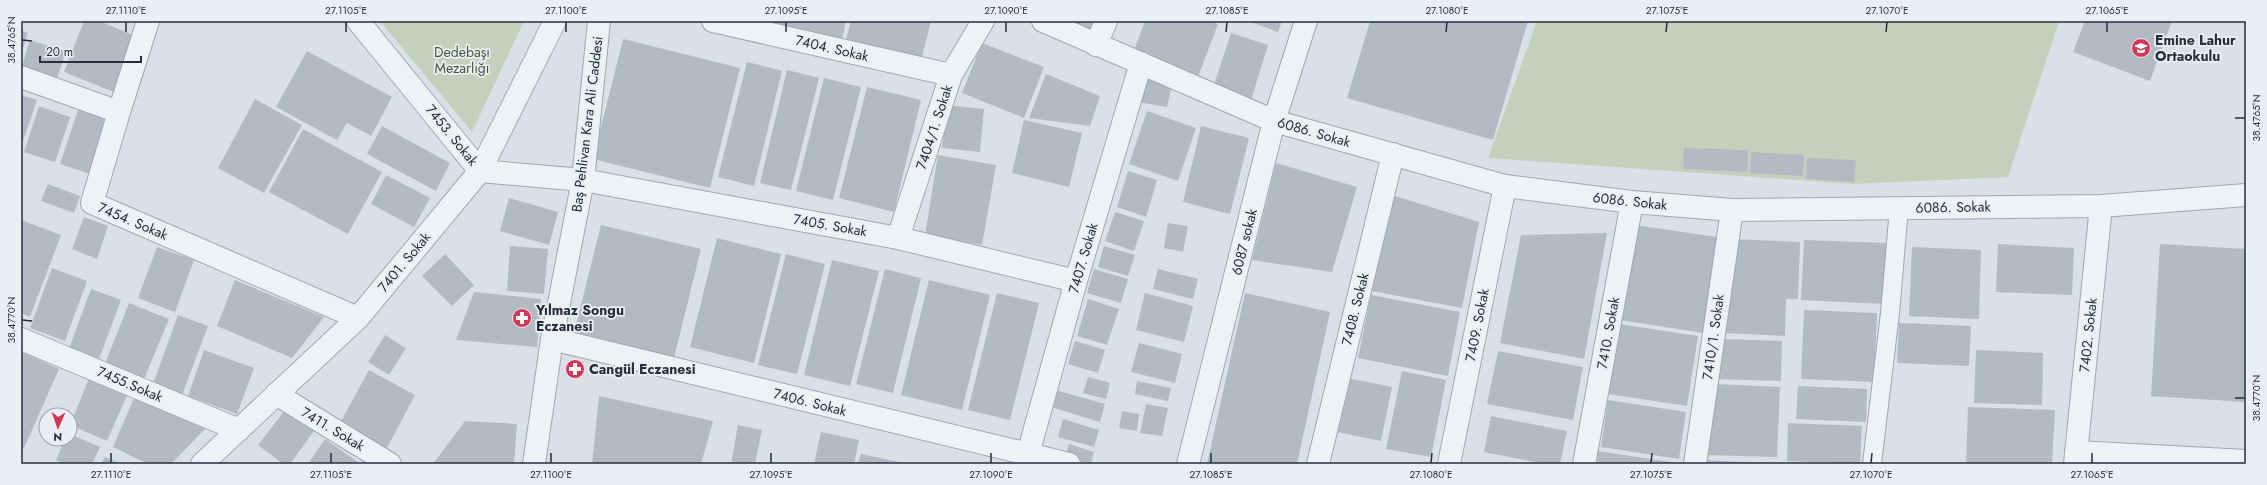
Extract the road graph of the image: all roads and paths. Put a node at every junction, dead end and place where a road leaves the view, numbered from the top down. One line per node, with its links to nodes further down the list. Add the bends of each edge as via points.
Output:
1 (148, 21): 14 (street)
2 (358, 21): 17 (street, 7453. Sokak)
3 (555, 21): 17 (street, 7401. Sokak)
4 (599, 21): 18 (street, Baş Pehlivan Kara Ali Caddesi)
5 (713, 21): 12 (street, 7404. Sokak)
6 (983, 21): 12 (street, 7404/1. Sokak)
7 (1043, 21): 10 (street, 6086. Sokak)
8 (1106, 21): 10 (street)
9 (1306, 21): 15 (street, 6087 sokak)
10 (1096, 45): 11 (street, 6086. Sokak)
11 (1141, 63): 15 (street, 6086. Sokak); 26 (street, 7407. Sokak)
12 (951, 75): 25 (street, 7404/1. Sokak)
13 (21, 77): 14 (street)
14 (118, 112): 27 (street, 7454. Sokak, via 92,204)
15 (1274, 121): 16 (street, 6086. Sokak); 39 (street, 6087 sokak)
16 (1393, 154): 19 (street, 6086. Sokak); 40 (street, 7408. Sokak)
17 (480, 171): 18 (street, 7453. Sokak); 27 (street, 7401. Sokak)
18 (583, 180): 25 (street, 7405. Sokak); 29 (street, Baş Pehlivan Kara Ali Caddesi)
19 (1505, 186): 21 (street, 6086. Sokak); 41 (street, 7409. Sokak)
20 (2246, 195): 22 (street, 6086. Sokak)
21 (1632, 202): 24 (street, 6086. Sokak); 42 (street, 7410. Sokak)
22 (2101, 206): 23 (street, 6086. Sokak); 33 (street, 7402. Sokak)
23 (1899, 208): 24 (street, 6086. Sokak); 44 (lane, via 1890,313)
24 (1732, 210): 43 (street, 7410/1. Sokak)
25 (898, 238): 26 (street, 7405. Sokak)
26 (1076, 281): 32 (street, 7407. Sokak)
27 (358, 318): 30 (street, 7401. Sokak)
28 (21, 339): 31 (street, 7455.Sokak)
29 (552, 339): 32 (street, 7406. Sokak); 37 (street, Baş Pehlivan Kara Ali Caddesi)
30 (276, 394): 31 (street, 7401. Sokak); 36 (street, 7411. Sokak)
31 (239, 430): 35 (street, 7401. Sokak)
32 (1028, 454): 38 (street, 7406. Sokak)
33 (2075, 458): 34 (street)
34 (2246, 461)
35 (202, 464)
36 (390, 464)
37 (534, 464)
38 (1069, 464)
39 (1188, 464)
40 (1318, 464)
41 (1449, 464)
42 (1584, 464)
43 (1695, 464)
44 (1872, 464)

